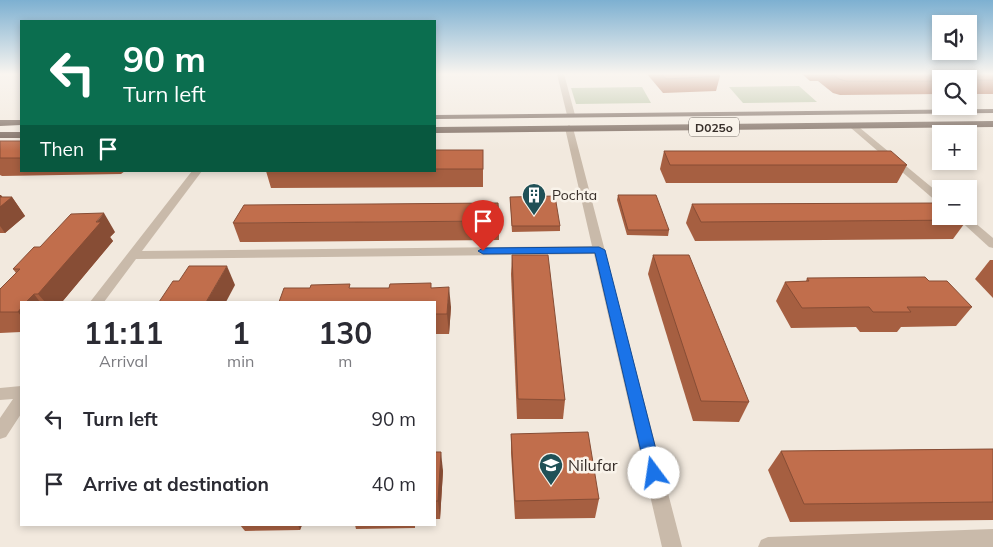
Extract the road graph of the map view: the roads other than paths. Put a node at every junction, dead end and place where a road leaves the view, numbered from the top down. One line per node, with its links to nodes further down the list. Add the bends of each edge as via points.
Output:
1 (566, 100): 4 (street)
2 (993, 111): 4 (main road, D025o)
3 (436, 117): 4 (main road, D025o)
4 (570, 121): 8 (main road, D025o); 9 (main road, D025o); 16 (street)
5 (0, 123): 6 (main road)
6 (20, 123)
7 (993, 124): 8 (main road, D025o)
8 (854, 126): 13 (street)
9 (436, 130)
10 (0, 135): 11 (main road)
11 (20, 135)
12 (196, 172): 17 (street)
13 (932, 192)
14 (971, 225): 15 (street)
15 (993, 244)
16 (599, 250): 17 (street); 24 (street)
17 (134, 255): 18 (street)
18 (98, 301)
19 (20, 392): 20 (street)
20 (0, 394)
21 (20, 402): 22 (street)
22 (0, 432)
23 (993, 539): 25 (street)
24 (672, 547)
25 (768, 547)

